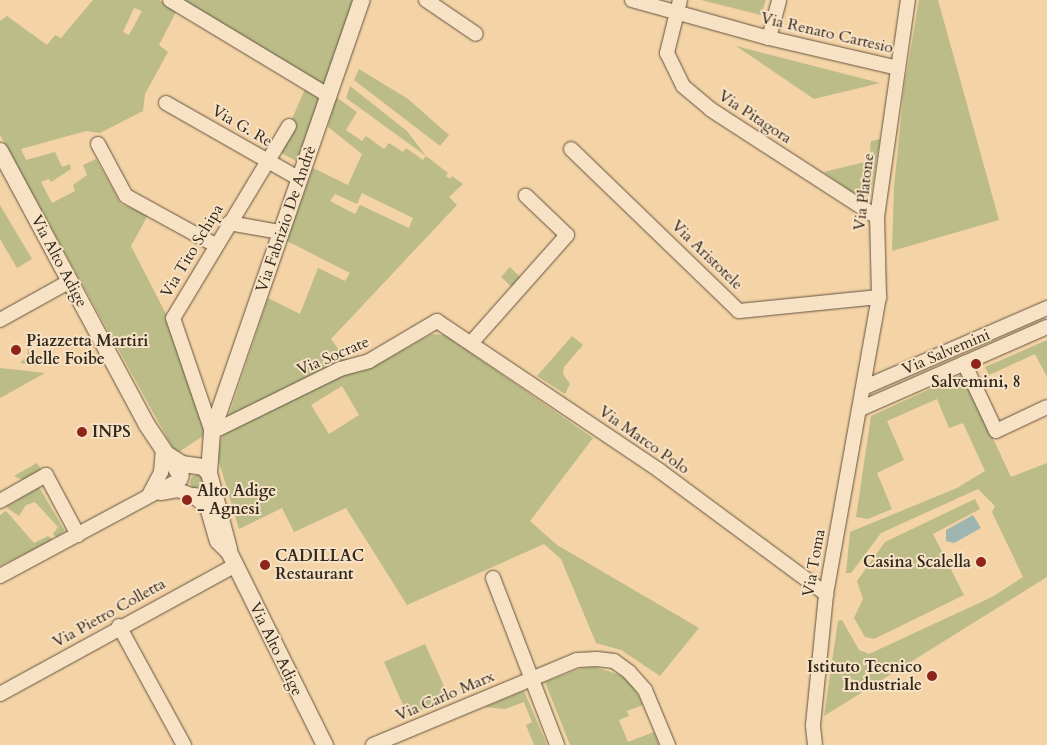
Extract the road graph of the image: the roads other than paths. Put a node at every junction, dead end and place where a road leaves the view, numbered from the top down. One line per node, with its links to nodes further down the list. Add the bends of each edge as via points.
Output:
1 (170, 0): 11 (street)
2 (362, 0): 11 (street, Via Fabrizio De Andrè)
3 (426, 0): 8 (street)
4 (632, 0): 7 (street, Via Renato Cartesio)
5 (779, 0): 9 (street)
6 (908, 0): 10 (street, Via Platone)
7 (678, 6): 9 (street, Via Renato Cartesio); 20 (street, Via Pitagora, via 667,53 682,86 710,109)
8 (476, 34)
9 (769, 38): 10 (street, Via Renato Cartesio)
10 (898, 68): 20 (street, Via Platone)
11 (329, 96): 18 (street, Via Fabrizio De Andrè)
12 (166, 103): 17 (street, Via G. Re)
13 (289, 126): 17 (street, Via Tito Schipa)
14 (98, 144): 23 (street, via 126,196)
15 (571, 149): 25 (street, Via Aristotele, via 739,311)
16 (0, 151): 24 (street, Via Alto Adige)
17 (268, 161): 18 (street, Via G. Re); 21 (street, Via Tito Schipa)
18 (300, 179): 22 (street, Via Fabrizio De Andrè)
19 (526, 196): 30 (street, via 567,235)
20 (877, 217): 25 (street, Via Platone)
21 (229, 223): 22 (street); 23 (street, Via Tito Schipa)
22 (280, 232): 35 (street, Via Fabrizio De Andrè)
23 (215, 245): 35 (street, Via Tito Schipa, via 174,318)
24 (70, 281): 27 (street); 36 (street, Via Alto Adige)
25 (879, 297): 32 (street, Via Platone)
26 (1047, 308): 32 (street, Via Salvemini)
27 (0, 320)
28 (437, 321): 30 (street, Via Marco Polo); 35 (street, Via Socrate, via 369,361 340,369)
29 (1047, 327): 31 (street, Via Salvemini)
30 (472, 342): 45 (street, Via Marco Polo, via 660,471)
31 (964, 363): 33 (street, via 996,431); 34 (street, Via Salvemini)
32 (863, 388): 34 (street, Via Toma)
33 (1047, 407)
34 (860, 409): 45 (street, Via Toma)
35 (212, 435): 37 (street, Via Fabrizio De Andrè)
36 (162, 450): 37 (street, Via Alto Adige); 38 (street, via 159,478)
37 (195, 473): 38 (street); 39 (street, Via Alto Adige, via 184,490); 39 (street, via 208,490); 42 (street, Via Alto Adige)
38 (148, 496): 39 (street, via 178,490); 41 (street)
39 (193, 496): 42 (street, Via Alto Adige, via 205,503 218,541)
40 (0, 501): 41 (street, via 46,475)
41 (78, 535): 43 (street)
42 (232, 559): 46 (street, Via Pietro Colletta); 50 (street, Via Alto Adige)
43 (0, 576)
44 (493, 578): 47 (street)
45 (826, 594): 54 (street, Via Toma, via 813,725)
46 (118, 626): 48 (street, Via Pietro Colletta); 49 (street)
47 (530, 679): 51 (street, Via Carlo Marx); 52 (street); 53 (street, Via Carlo Marx, via 577,660 614,661 645,690)
48 (0, 694)
49 (184, 745)
50 (325, 745)
51 (373, 745)
52 (557, 745)
53 (668, 745)
54 (815, 745)

